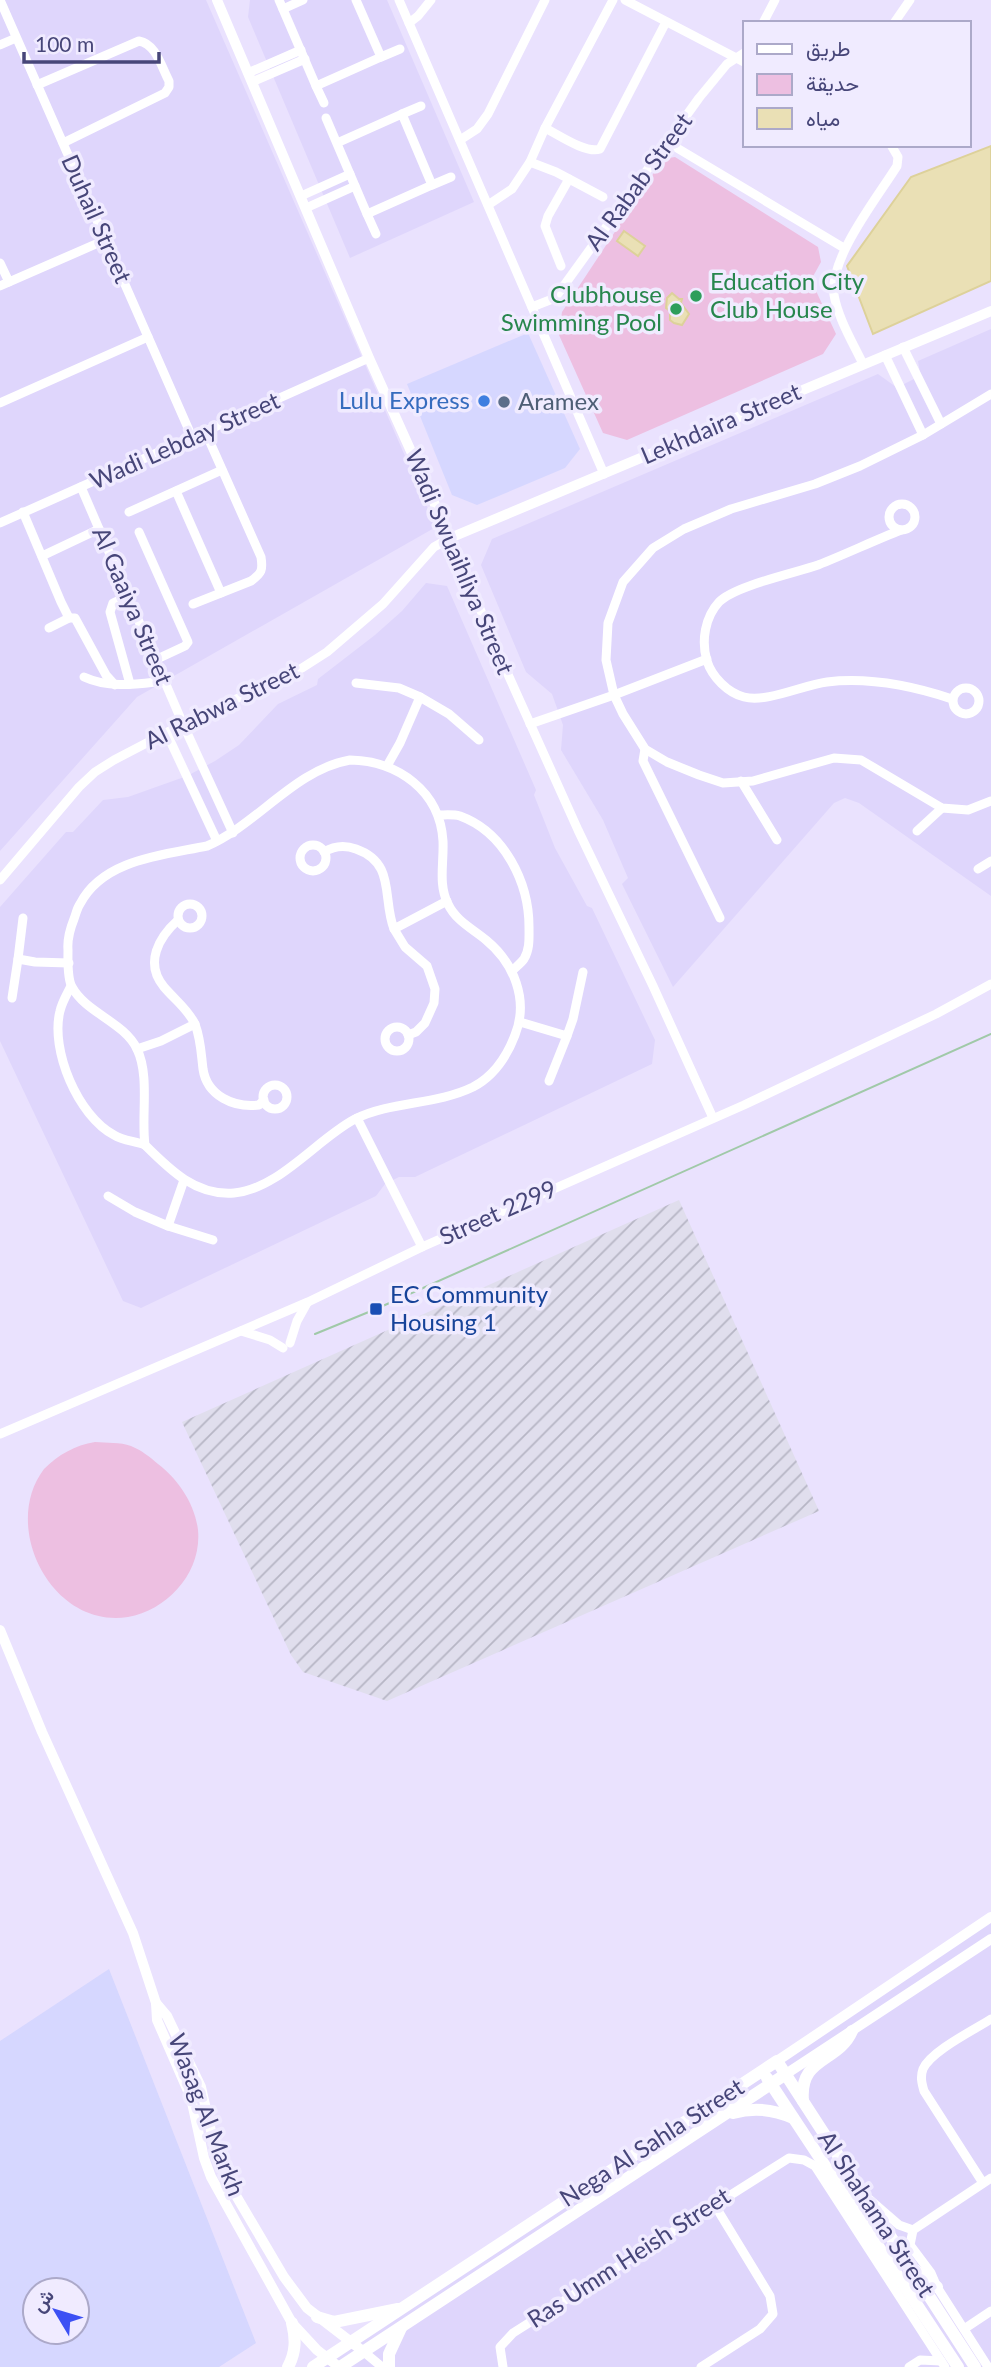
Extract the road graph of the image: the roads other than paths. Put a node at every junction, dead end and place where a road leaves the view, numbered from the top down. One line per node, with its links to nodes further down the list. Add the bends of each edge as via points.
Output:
1 (0, 0): 17 (street, Duhail Street)
2 (217, 0): 25 (street, Wadi Swuaihliya Street)
3 (303, 0): 12 (street)
4 (356, 0): 22 (street)
5 (399, 0): 16 (street)
6 (431, 0): 16 (street)
7 (545, 0): 33 (street, via 488,114)
8 (613, 0): 32 (street)
9 (625, 0): 15 (street)
10 (775, 0): 13 (street)
11 (909, 0): 14 (street)
12 (281, 4): 20 (street)
13 (764, 21)
14 (895, 21)
15 (666, 22): 23 (street); 32 (street, via 600,149 587,150)
16 (409, 23): 33 (street)
17 (16, 38): 18 (street); 26 (street, Duhail Street)
18 (0, 45)
19 (400, 49): 22 (street)
20 (303, 54): 25 (street); 27 (street)
21 (743, 54): 23 (street, Al Rabab Street)
22 (381, 57): 27 (street)
23 (734, 58): 24 (street); 34 (street, Al Rabab Street)
24 (743, 62)
25 (250, 77): 44 (street, Wadi Swuaihliya Street)
26 (37, 85): 36 (street, Duhail Street); 36 (street, via 139,41 153,48 169,81 165,93)
27 (316, 86): 28 (street)
28 (324, 103)
29 (421, 106): 30 (street)
30 (402, 114): 35 (street); 42 (street)
31 (326, 118): 35 (street)
32 (545, 128): 38 (street)
33 (460, 141): 46 (street)
34 (667, 142): 51 (street); 55 (street, Al Rabab Street, via 559,293)
35 (337, 143): 39 (street)
36 (63, 144): 50 (street, Duhail Street)
37 (892, 147): 51 (street, via 897,166)
38 (531, 159): 41 (street); 46 (street, via 512,189)
39 (350, 174): 43 (street); 44 (street)
40 (452, 177): 42 (street)
41 (569, 178): 45 (street); 53 (street, via 545,226)
42 (432, 185): 48 (street)
43 (355, 186): 47 (street); 48 (street)
44 (301, 195): 47 (street, Wadi Swuaihliya Street)
45 (603, 197)
46 (488, 205): 55 (street)
47 (306, 208): 60 (street, Wadi Swuaihliya Street)
48 (367, 214): 49 (street)
49 (376, 234)
50 (105, 240): 54 (street); 57 (street, Duhail Street)
51 (844, 248): 61 (street, via 834,296)
52 (0, 263): 54 (street)
53 (561, 266)
54 (4, 284)
55 (532, 307): 71 (street)
56 (991, 311): 58 (street, Lekhdaira Street)
57 (148, 337): 65 (street); 69 (street, Duhail Street)
58 (903, 347): 59 (street, Lekhdaira Street); 62 (street)
59 (886, 355): 61 (street, Lekhdaira Street); 63 (street)
60 (369, 358): 67 (street, Wadi Lebday Street); 81 (street, Wadi Swuaihliya Street)
61 (863, 364): 71 (street, Lekhdaira Street)
62 (914, 372): 63 (street, via 906,381); 66 (street)
63 (897, 380): 68 (street)
64 (991, 394): 66 (street)
65 (0, 403)
66 (941, 424): 68 (street)
67 (205, 431): 69 (street, Wadi Lebday Street); 70 (street)
68 (923, 435): 96 (street, via 826,479 684,529 653,548 623,582 608,623 606,660)
69 (192, 437): 72 (street, Wadi Lebday Street)
70 (222, 470): 73 (street); 84 (street, via 263,569 251,581)
71 (604, 474): 81 (street, Lekhdaira Street)
72 (81, 487): 74 (street, Wadi Lebday Street); 78 (street, Al Gaaiya Street)
73 (176, 491): 75 (street); 84 (street)
74 (23, 512): 76 (street, Wadi Lebday Street); 83 (street)
75 (129, 512)
76 (0, 523)
77 (890, 523): 79 (street); 79 (street, via 895,506 909,506 915,513 914,523); 82 (street)
78 (99, 529): 83 (street); 85 (street, Al Gaaiya Street)
79 (901, 530): 82 (street)
80 (139, 532): 90 (street, via 187,639 185,646)
81 (450, 538): 99 (street, Al Rabwa Street, via 434,547 383,604 327,652); 100 (street, Wadi Swuaihliya Street)
82 (881, 538): 89 (street, via 721,600 708,617)
83 (42, 556): 87 (street)
84 (221, 593): 86 (street)
85 (128, 596): 90 (street, Al Gaaiya Street); 94 (street, via 113,603 110,612)
86 (193, 604)
87 (69, 618): 88 (street); 95 (street, via 77,620)
88 (48, 628)
89 (706, 659): 96 (street); 98 (street, via 723,686 744,697 767,697 852,680 922,689)
90 (155, 660): 92 (street, Al Gaaiya Street)
91 (85, 677): 95 (street)
92 (164, 681): 94 (street); 99 (street, Al Gaaiya Street)
93 (356, 683): 97 (street, via 399,688)
94 (130, 684): 95 (street)
95 (115, 685)
96 (614, 695): 100 (street); 103 (street)
97 (420, 696): 102 (street); 105 (street)
98 (952, 698)
99 (183, 724): 101 (street, Al Rabwa Street); 104 (street, Al Gaaiya Street)
100 (530, 724): 139 (street, Wadi Swuaihliya Street)
101 (167, 734): 106 (street); 118 (street, Al Rabwa Street, via 95,772)
102 (478, 740)
103 (645, 748): 107 (street, via 699,775 723,783); 121 (street, via 643,761)
104 (200, 762): 106 (street, via 195,768); 112 (street, Al Gaaiya Street)
105 (387, 766): 110 (street, via 415,783); 112 (street, via 350,760 328,765)
106 (183, 768): 114 (street)
107 (741, 781): 109 (street, via 834,758 861,761); 113 (street)
108 (991, 801): 109 (street, via 968,810)
109 (942, 808): 111 (street)
110 (438, 815): 119 (street); 126 (street, via 454,814 474,823 498,843 515,868 528,909 529,947)
111 (917, 831)
112 (233, 833): 114 (street)
113 (777, 840)
114 (217, 841): 125 (street, via 130,864 94,885 71,926)
115 (324, 852): 123 (street, via 346,846 376,861 385,876)
116 (991, 861): 117 (street)
117 (978, 869)
118 (0, 880)
119 (447, 901): 123 (street); 126 (street, via 458,918 494,947)
120 (23, 918): 124 (street)
121 (720, 918)
122 (178, 920): 132 (street, via 159,941 156,971)
123 (394, 929): 133 (street, via 426,966 435,989 425,1023)
124 (18, 959): 125 (street); 130 (street)
125 (69, 963): 129 (street)
126 (512, 971): 131 (street, via 520,997)
127 (583, 972): 134 (street)
128 (991, 984): 139 (street, Street 2299)
129 (71, 986): 135 (street); 140 (street, via 58,1026 62,1060 73,1088 104,1128)
130 (12, 998)
131 (520, 1022): 134 (street); 138 (street, via 502,1061 473,1086)
132 (195, 1024): 135 (street); 137 (street, via 206,1077 214,1091 238,1106 259,1105)
133 (408, 1035)
134 (567, 1037): 136 (street)
135 (136, 1049): 140 (street, via 142,1075)
136 (549, 1081)
137 (264, 1100)
138 (357, 1118): 141 (street, via 286,1170 247,1190 215,1193); 145 (street)
139 (713, 1118): 145 (street, Street 2299)
140 (145, 1145): 141 (street)
141 (184, 1180): 143 (street)
142 (108, 1196): 143 (street)
143 (168, 1226): 144 (street)
144 (213, 1240)
145 (422, 1247): 146 (street, Street 2299)
146 (308, 1301): 147 (street, Street 2299); 147 (street, via 287,1345)
147 (241, 1331): 148 (street, Street 2299)
148 (0, 1434)
149 (0, 1630): 151 (street, Wasag Al Markh)
150 (0, 1643): 151 (street, Wasag Al Markh)
151 (11, 1660): 154 (street, Wasag Al Markh, via 133,1933)
152 (991, 1917): 157 (street, Nega Al Sahla Street)
153 (991, 1939): 156 (street, Nega Al Sahla Street)
154 (156, 2003): 175 (street, Wasag Al Markh, via 167,2016 201,2087 216,2153 228,2182 284,2277); 176 (street, Wasag Al Markh, via 157,2020 191,2098 211,2177)
155 (991, 2019): 165 (street, via 933,2057 921,2076 924,2091)
156 (852, 2031): 159 (street, Nega Al Sahla Street); 161 (main road, via 846,2043 809,2071 803,2082)
157 (777, 2061): 158 (main road, Nega Al Sahla Street); 159 (main road, Al Shahama Street)
158 (762, 2070): 160 (main road, Al Shahama Street); 173 (main road, Nega Al Sahla Street)
159 (786, 2074): 160 (main road, Nega Al Sahla Street); 161 (main road, Al Shahama Street)
160 (771, 2084): 162 (main road, Nega Al Sahla Street); 163 (main road, Al Shahama Street)
161 (803, 2101): 166 (main road, Al Shahama Street)
162 (720, 2119): 163 (main road, via 755,2109); 177 (main road, Nega Al Sahla Street)
163 (794, 2119): 170 (main road, Al Shahama Street)
164 (778, 2163): 167 (street, Ras Umm Heish Street); 172 (street, Al Shahama Street, via 789,2158 815,2166)
165 (987, 2180): 168 (street)
166 (862, 2193): 168 (street, via 899,2225); 169 (main road, Al Shahama Street)
167 (714, 2204): 190 (street, Ras Umm Heish Street, via 513,2333 500,2347); 191 (street, via 769,2295 773,2314 760,2329)
168 (913, 2230): 171 (street, Al Shahama Street, via 910,2245)
169 (909, 2265): 171 (main road); 194 (main road, Al Shahama Street)
170 (896, 2274): 172 (main road); 193 (main road, Al Shahama Street)
171 (937, 2287): 178 (street, Al Shahama Street)
172 (903, 2304): 179 (street, Al Shahama Street)
173 (405, 2308): 175 (main road, via 334,2322); 180 (main road, Nega Al Sahla Street)
174 (991, 2311): 178 (street)
175 (317, 2317): 180 (street, Wasag Al Markh)
176 (292, 2323): 182 (street, Wasag Al Markh); 185 (main road, via 295,2342)
177 (402, 2325): 181 (main road, Nega Al Sahla Street); 189 (main road, via 388,2354)
178 (964, 2329): 195 (street, Al Shahama Street)
179 (926, 2338): 183 (street); 184 (street, Al Shahama Street)
180 (351, 2343): 181 (street, Wasag Al Markh); 182 (main road, Nega Al Sahla Street)
181 (364, 2352): 187 (main road, Nega Al Sahla Street); 188 (street)
182 (327, 2358): 186 (main road, Nega Al Sahla Street); 187 (street, Wasag Al Markh)
183 (920, 2360): 184 (street); 192 (street)
184 (946, 2365)
185 (288, 2367)
186 (313, 2367)
187 (340, 2367)
188 (382, 2367)
189 (389, 2367)
190 (503, 2367)
191 (701, 2367)
192 (909, 2367)
193 (958, 2367)
194 (975, 2367)
195 (988, 2367)

